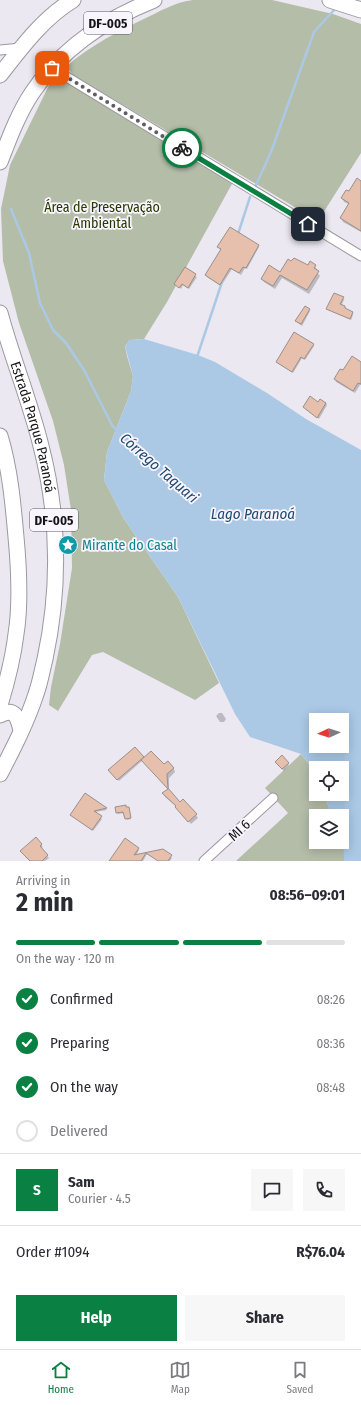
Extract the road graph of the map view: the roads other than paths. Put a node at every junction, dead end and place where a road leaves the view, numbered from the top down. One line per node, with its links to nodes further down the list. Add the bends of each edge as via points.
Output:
1 (73, 0): 5 (main road, DF-005, via 54,13)
2 (154, 0): 7 (main road, DF-005, via 95,30)
3 (330, 0): 4 (main road)
4 (361, 10)
5 (21, 48): 6 (street); 8 (main road, DF-005)
6 (0, 50)
7 (52, 68): 9 (main road, DF-005, via 24,107); 10 (street)
8 (0, 76)
9 (0, 162)
10 (361, 256)
11 (0, 313): 15 (main road, Estrada Parque Paranoá / DF-005, via 31,406 54,515 56,573 50,634 36,694)
12 (0, 436): 13 (main road, DF-005, via 12,492 19,589 16,633)
13 (0, 705)
14 (0, 715): 15 (main road, via 13,713)
15 (21, 730): 16 (main road, Estrada Parque Paranoá / DF-005)
16 (0, 774)
17 (273, 798): 18 (street, MI 6)
18 (204, 861)

